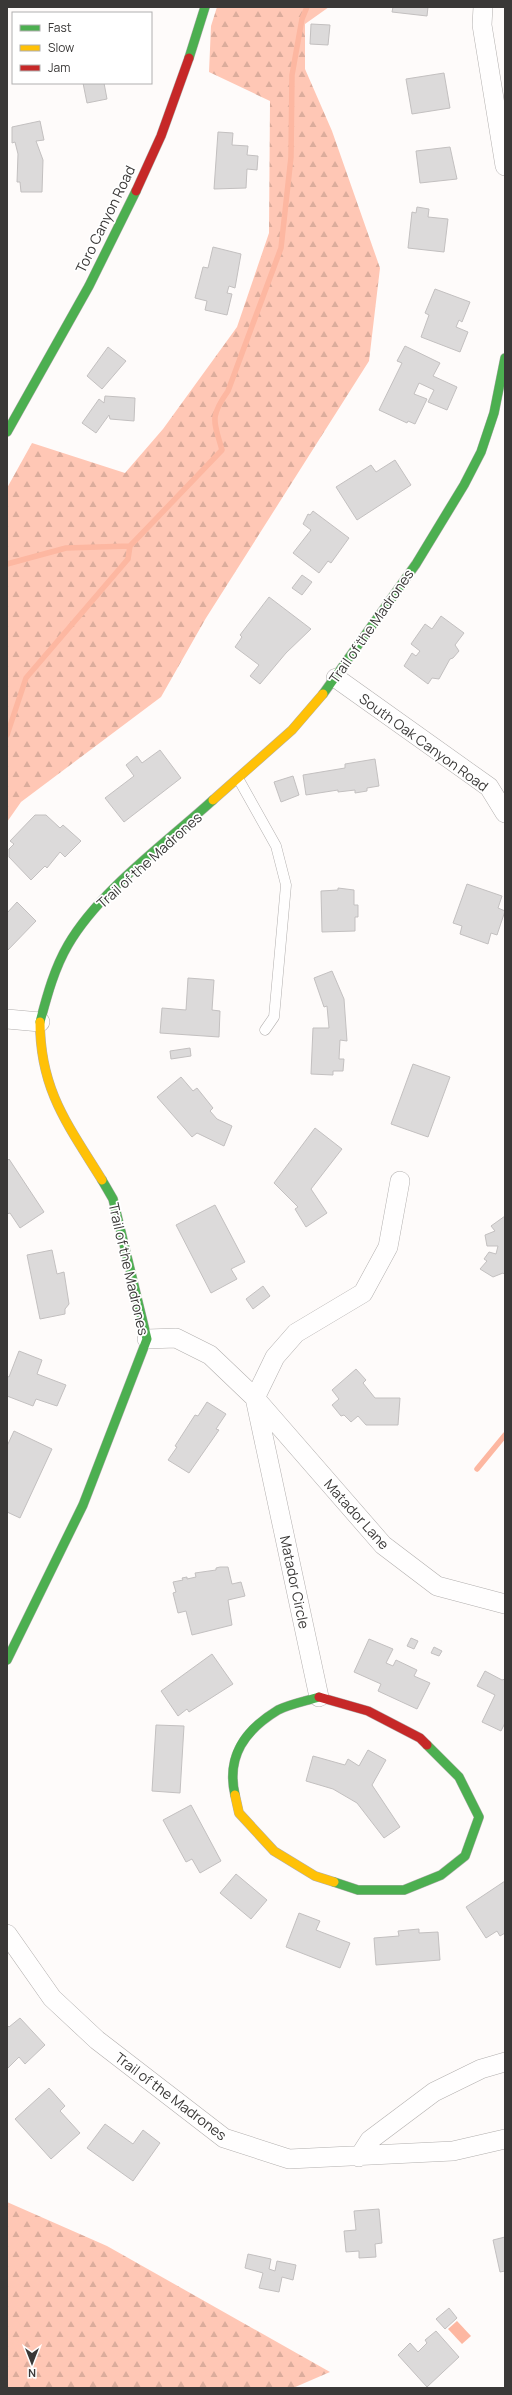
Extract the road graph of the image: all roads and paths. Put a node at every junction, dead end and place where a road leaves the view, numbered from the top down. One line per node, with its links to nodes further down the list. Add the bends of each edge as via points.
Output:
1 (205, 7): 5 (street, Toro Canyon Road, via 183,78 161,136 122,221 58,344)
2 (482, 7): 3 (street, via 482,24)
3 (505, 166)
4 (505, 358): 6 (street, Trail of the Madrones, via 494,413 481,452 416,564)
5 (7, 432)
6 (336, 678): 7 (street, Trail of the Madrones, via 292,730); 8 (street, South Oak Canyon Road, via 489,787)
7 (239, 780): 10 (street, Trail of the Madrones, via 119,884 91,913 68,945 52,977); 11 (lane, via 276,846 286,884 274,1017)
8 (505, 813)
9 (7, 1019): 10 (street)
10 (40, 1022): 13 (street, Trail of the Madrones, via 40,1046 46,1078 57,1108 113,1199)
11 (265, 1030)
12 (400, 1181): 14 (street, via 388,1247 363,1293 296,1333 275,1357)
13 (147, 1339): 14 (street, Matador Lane, via 176,1338 210,1355); 16 (street, Trail of the Madrones, via 83,1505)
14 (255, 1398): 15 (street, Matador Lane, via 383,1545 437,1586); 17 (street, Matador Circle)
15 (505, 1604)
16 (7, 1660)
17 (319, 1697): 17 (street, via 279,1710 246,1735 233,1761 233,1786 238,1813 274,1851 315,1876 358,1890 404,1890 441,1875 466,1856 479,1817 459,1777 420,1738 368,1711)
18 (7, 1934): 21 (street, Trail of the Madrones, via 52,1998 97,2040 224,2138 289,2159)
19 (505, 2062): 21 (street, via 481,2069 434,2092 370,2140)
20 (505, 2139): 21 (street, Trail of the Madrones, via 453,2151)
21 (359, 2157)

